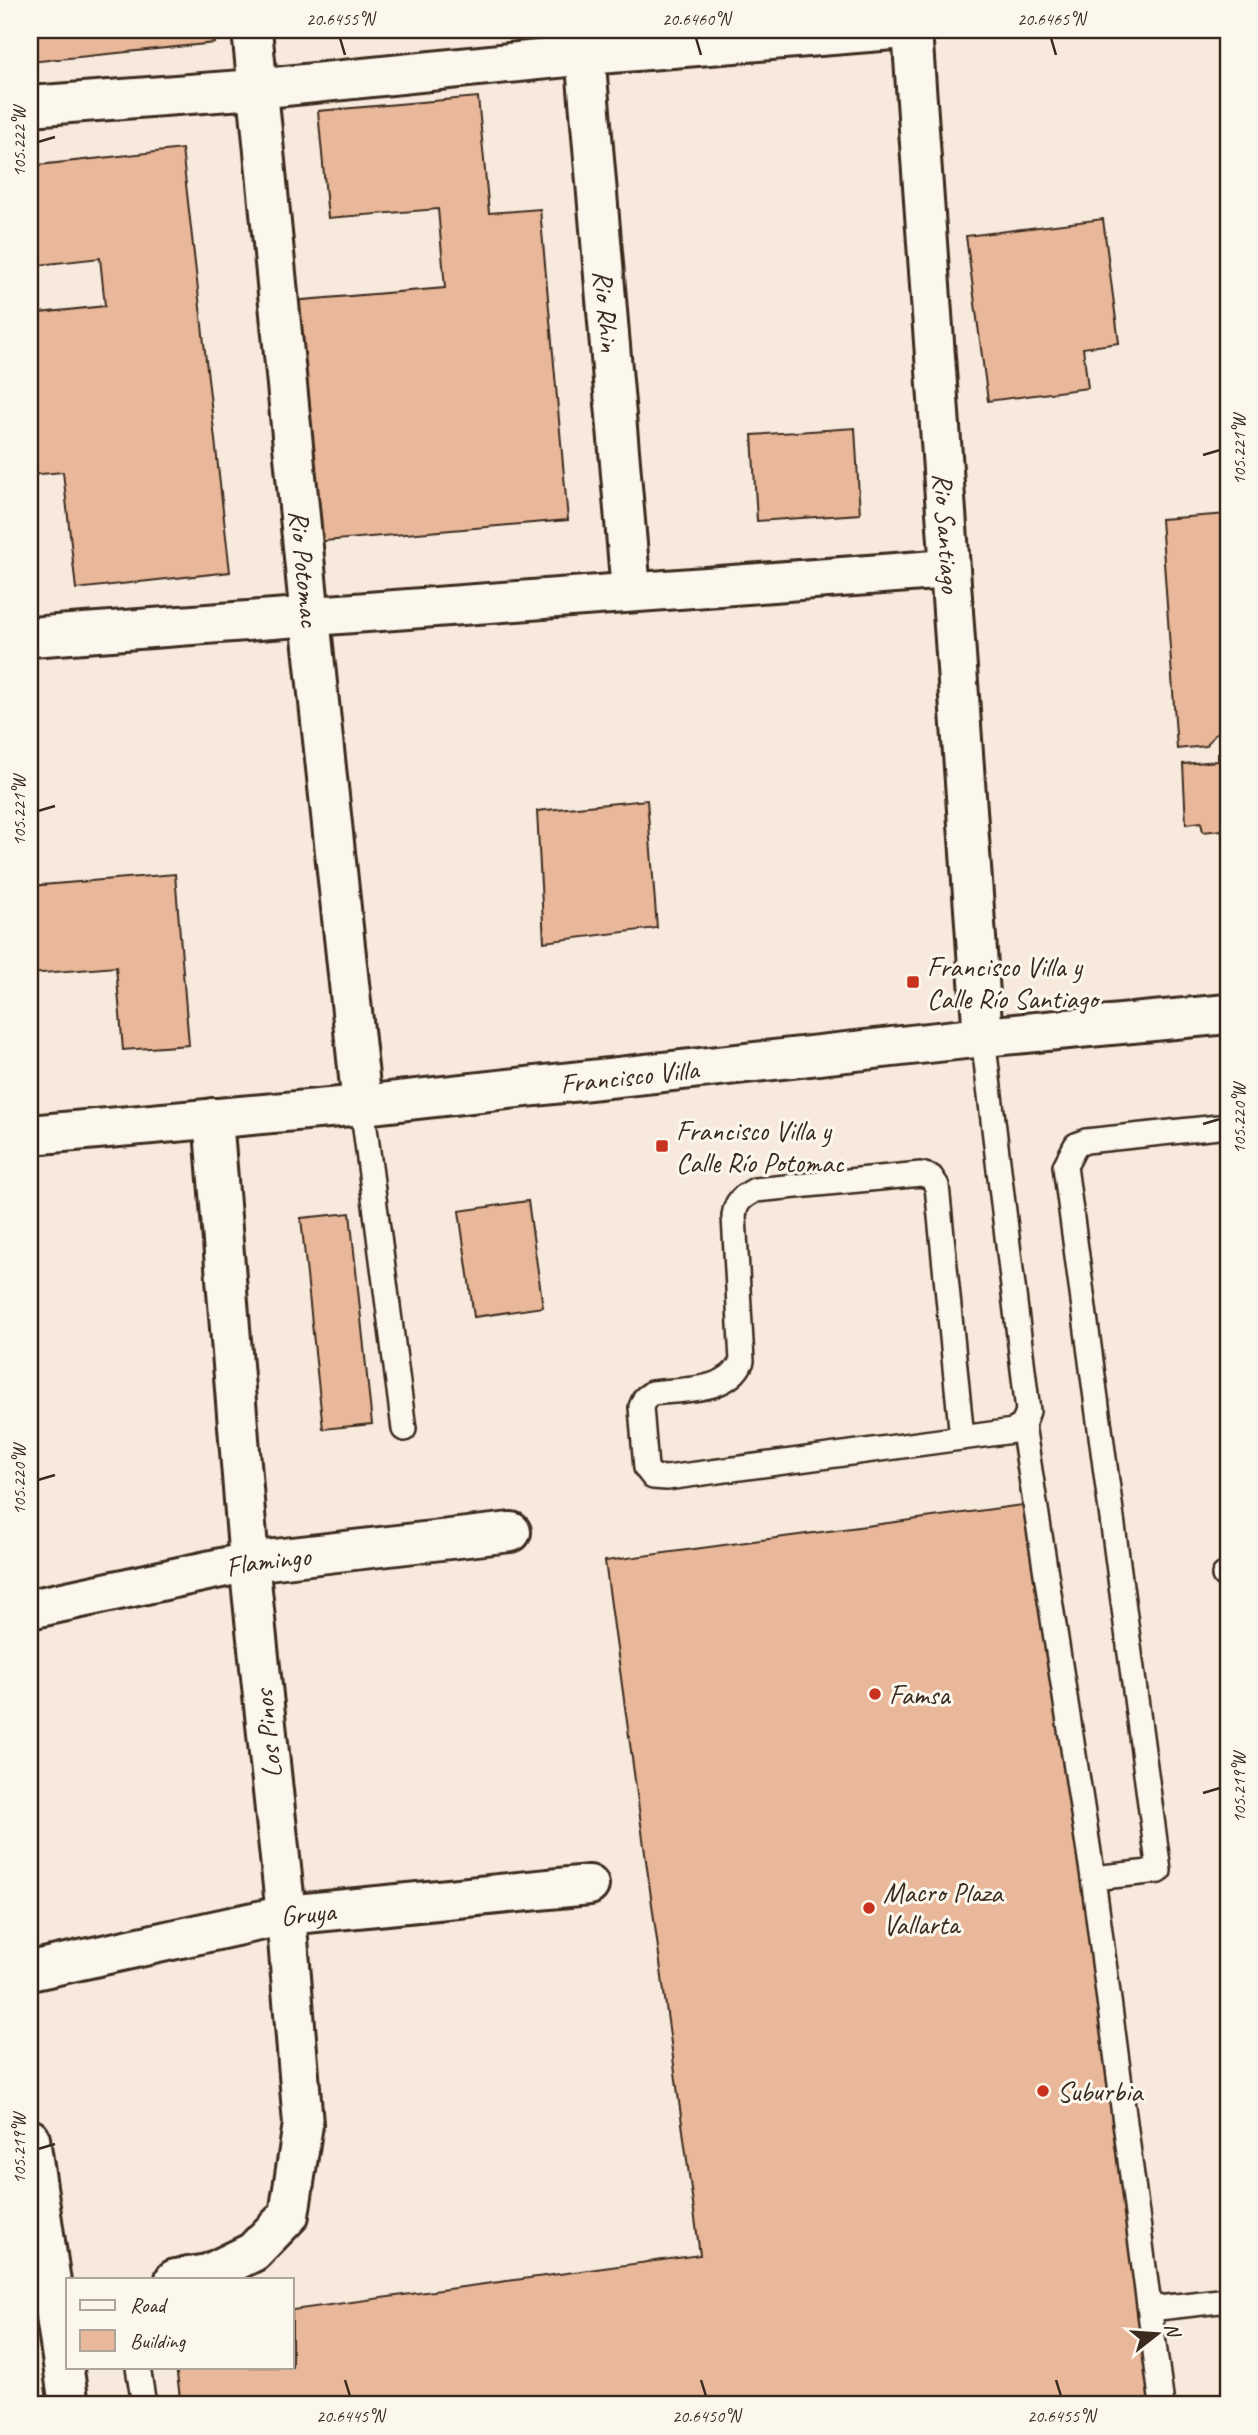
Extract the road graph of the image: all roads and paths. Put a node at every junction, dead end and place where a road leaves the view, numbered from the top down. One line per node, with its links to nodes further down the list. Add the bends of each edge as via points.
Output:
1 (251, 30): 5 (street, Rio Potomac)
2 (892, 30): 4 (street)
3 (912, 30): 7 (street, Rio Santiago)
4 (584, 42): 5 (street); 8 (street, Rio Rhin)
5 (256, 89): 6 (street); 9 (street, Rio Potomac)
6 (30, 106)
7 (950, 569): 8 (street); 12 (street, Rio Santiago)
8 (631, 591): 9 (street)
9 (310, 618): 10 (street); 13 (street, Rio Potomac)
10 (30, 637)
11 (1228, 1014): 12 (street, Francisco Villa)
12 (983, 1037): 13 (street, Francisco Villa); 17 (lane, via 1028,1411)
13 (362, 1105): 14 (street, Francisco Villa); 18 (lane)
14 (213, 1118): 16 (street, Francisco Villa); 21 (street, Los Pinos)
15 (1228, 1126): 23 (lane, via 1086,1140 1076,1145 1065,1166 1158,1871)
16 (30, 1135)
17 (1023, 1425): 19 (lane, via 1013,1431); 23 (lane)
18 (404, 1429)
19 (961, 1438): 19 (lane, via 653,1477 646,1468 641,1407 645,1398 728,1381 742,1362 734,1216 740,1198 755,1190 921,1174 932,1177 937,1186)
20 (511, 1532): 21 (street, Flamingo)
21 (249, 1562): 22 (street, Flamingo); 25 (street, Los Pinos)
22 (30, 1609)
23 (1093, 1878): 31 (lane)
24 (589, 1885): 25 (street, Gruya)
25 (286, 1915): 26 (street, Gruya); 28 (street, Los Pinos, via 303,2124 289,2215 253,2252 208,2274)
26 (30, 1971)
27 (30, 2138): 29 (street)
28 (182, 2278)
29 (50, 2298): 33 (street)
30 (1228, 2300): 31 (lane)
31 (1150, 2309): 35 (lane)
32 (138, 2368): 34 (lane)
33 (69, 2405)
34 (144, 2405)
35 (1162, 2405)

